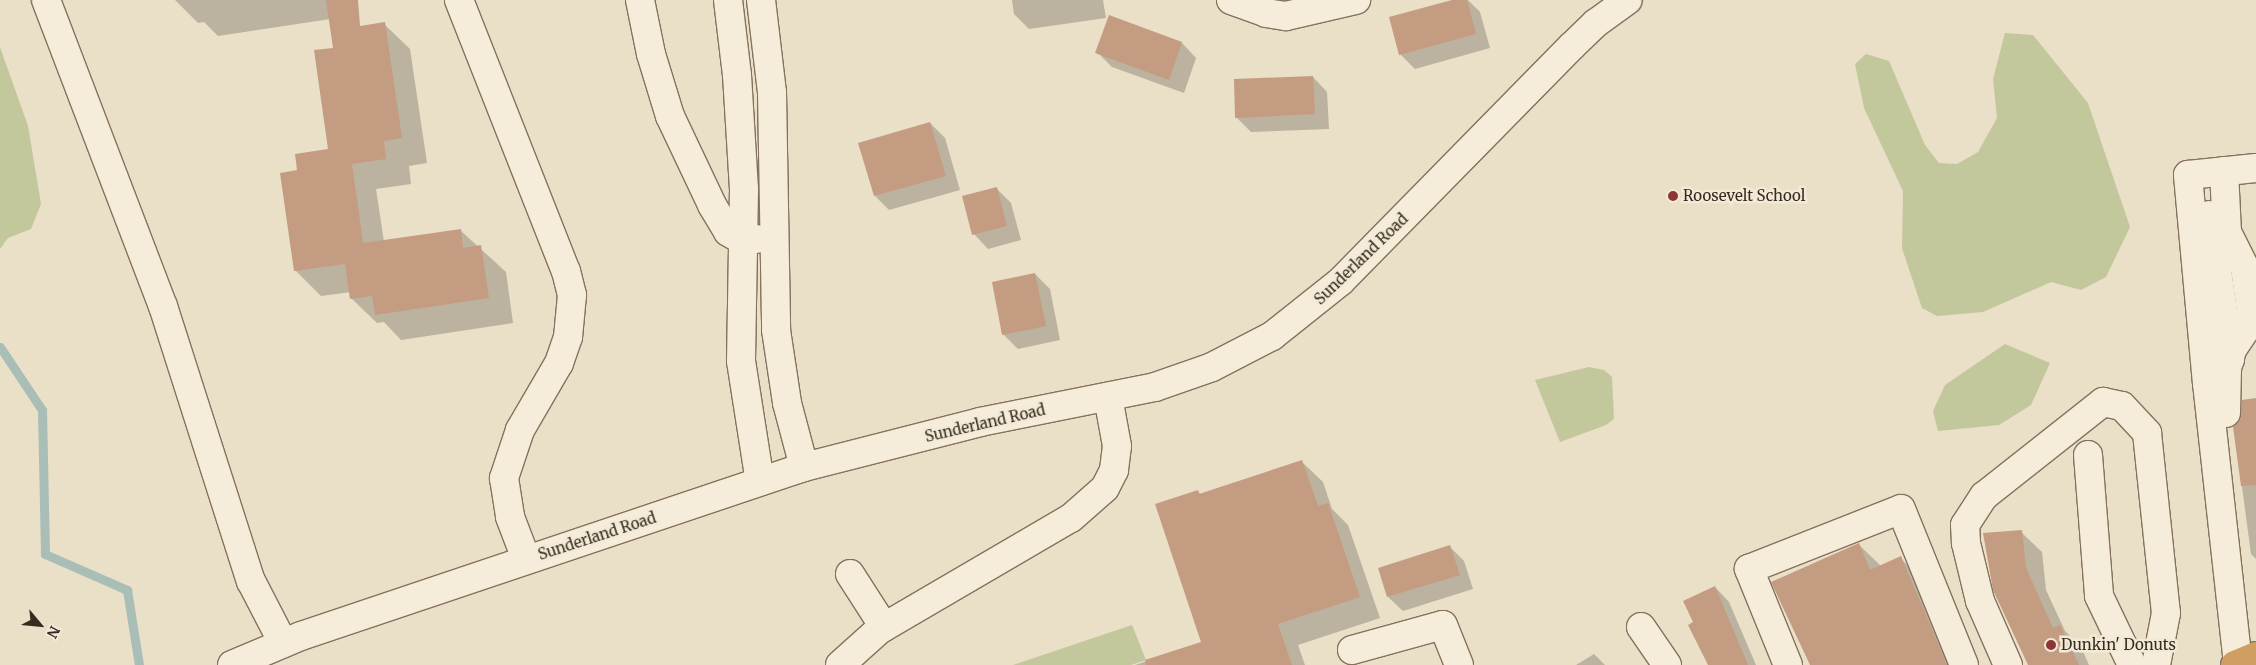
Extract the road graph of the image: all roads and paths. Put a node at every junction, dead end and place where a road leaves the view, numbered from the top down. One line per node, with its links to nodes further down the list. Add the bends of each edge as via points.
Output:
1 (46, 0): 22 (street, via 162,306 251,581)
2 (459, 0): 17 (street, via 566,271 572,295 568,337 559,363 520,430 504,478 510,517)
3 (640, 0): 12 (street, via 651,54 670,116 712,205 728,232)
4 (728, 0): 12 (street, via 740,120)
5 (761, 0): 11 (street, via 772,92)
6 (1231, 0): 7 (street, via 1266,14 1286,16)
7 (1356, 0)
8 (1628, 0): 13 (street, Sunderland Road, via 1596,23 1572,46 1475,148 1313,306 1272,336 1212,367 1155,387)
9 (2256, 168): 10 (street)
10 (2218, 171): 18 (street, via 2227,232 2245,268 2251,311 2248,326 2230,359 2225,384 2226,425 2242,543); 18 (street, via 2188,175)
11 (775, 238): 12 (street); 15 (street, via 776,330 787,403)
12 (742, 240): 16 (street, via 741,361)
13 (1108, 397): 15 (street, Sunderland Road, via 980,422); 20 (street, via 1117,446 1114,470 1105,488 1071,518)
14 (2088, 455): 32 (street, via 2099,596)
15 (804, 467): 16 (street, Sunderland Road)
16 (760, 482): 17 (street, Sunderland Road)
17 (526, 559): 22 (street, Sunderland Road)
18 (2227, 573): 24 (street)
19 (850, 574): 20 (street)
20 (884, 627): 26 (street)
21 (1641, 627): 28 (street)
22 (283, 643): 25 (street, Sunderland Road)
23 (1352, 650): 27 (street, via 1443,625)
24 (2243, 662)
25 (232, 665)
26 (840, 665)
27 (1459, 665)
28 (1667, 665)
29 (1788, 665): 30 (street, via 1749,569 1901,508)
30 (1964, 665)
31 (2008, 665): 33 (street, via 1980,601 1966,543 1966,525 1984,496 2103,402 2122,406 2147,433 2166,613)
32 (2132, 665)
33 (2156, 665)

